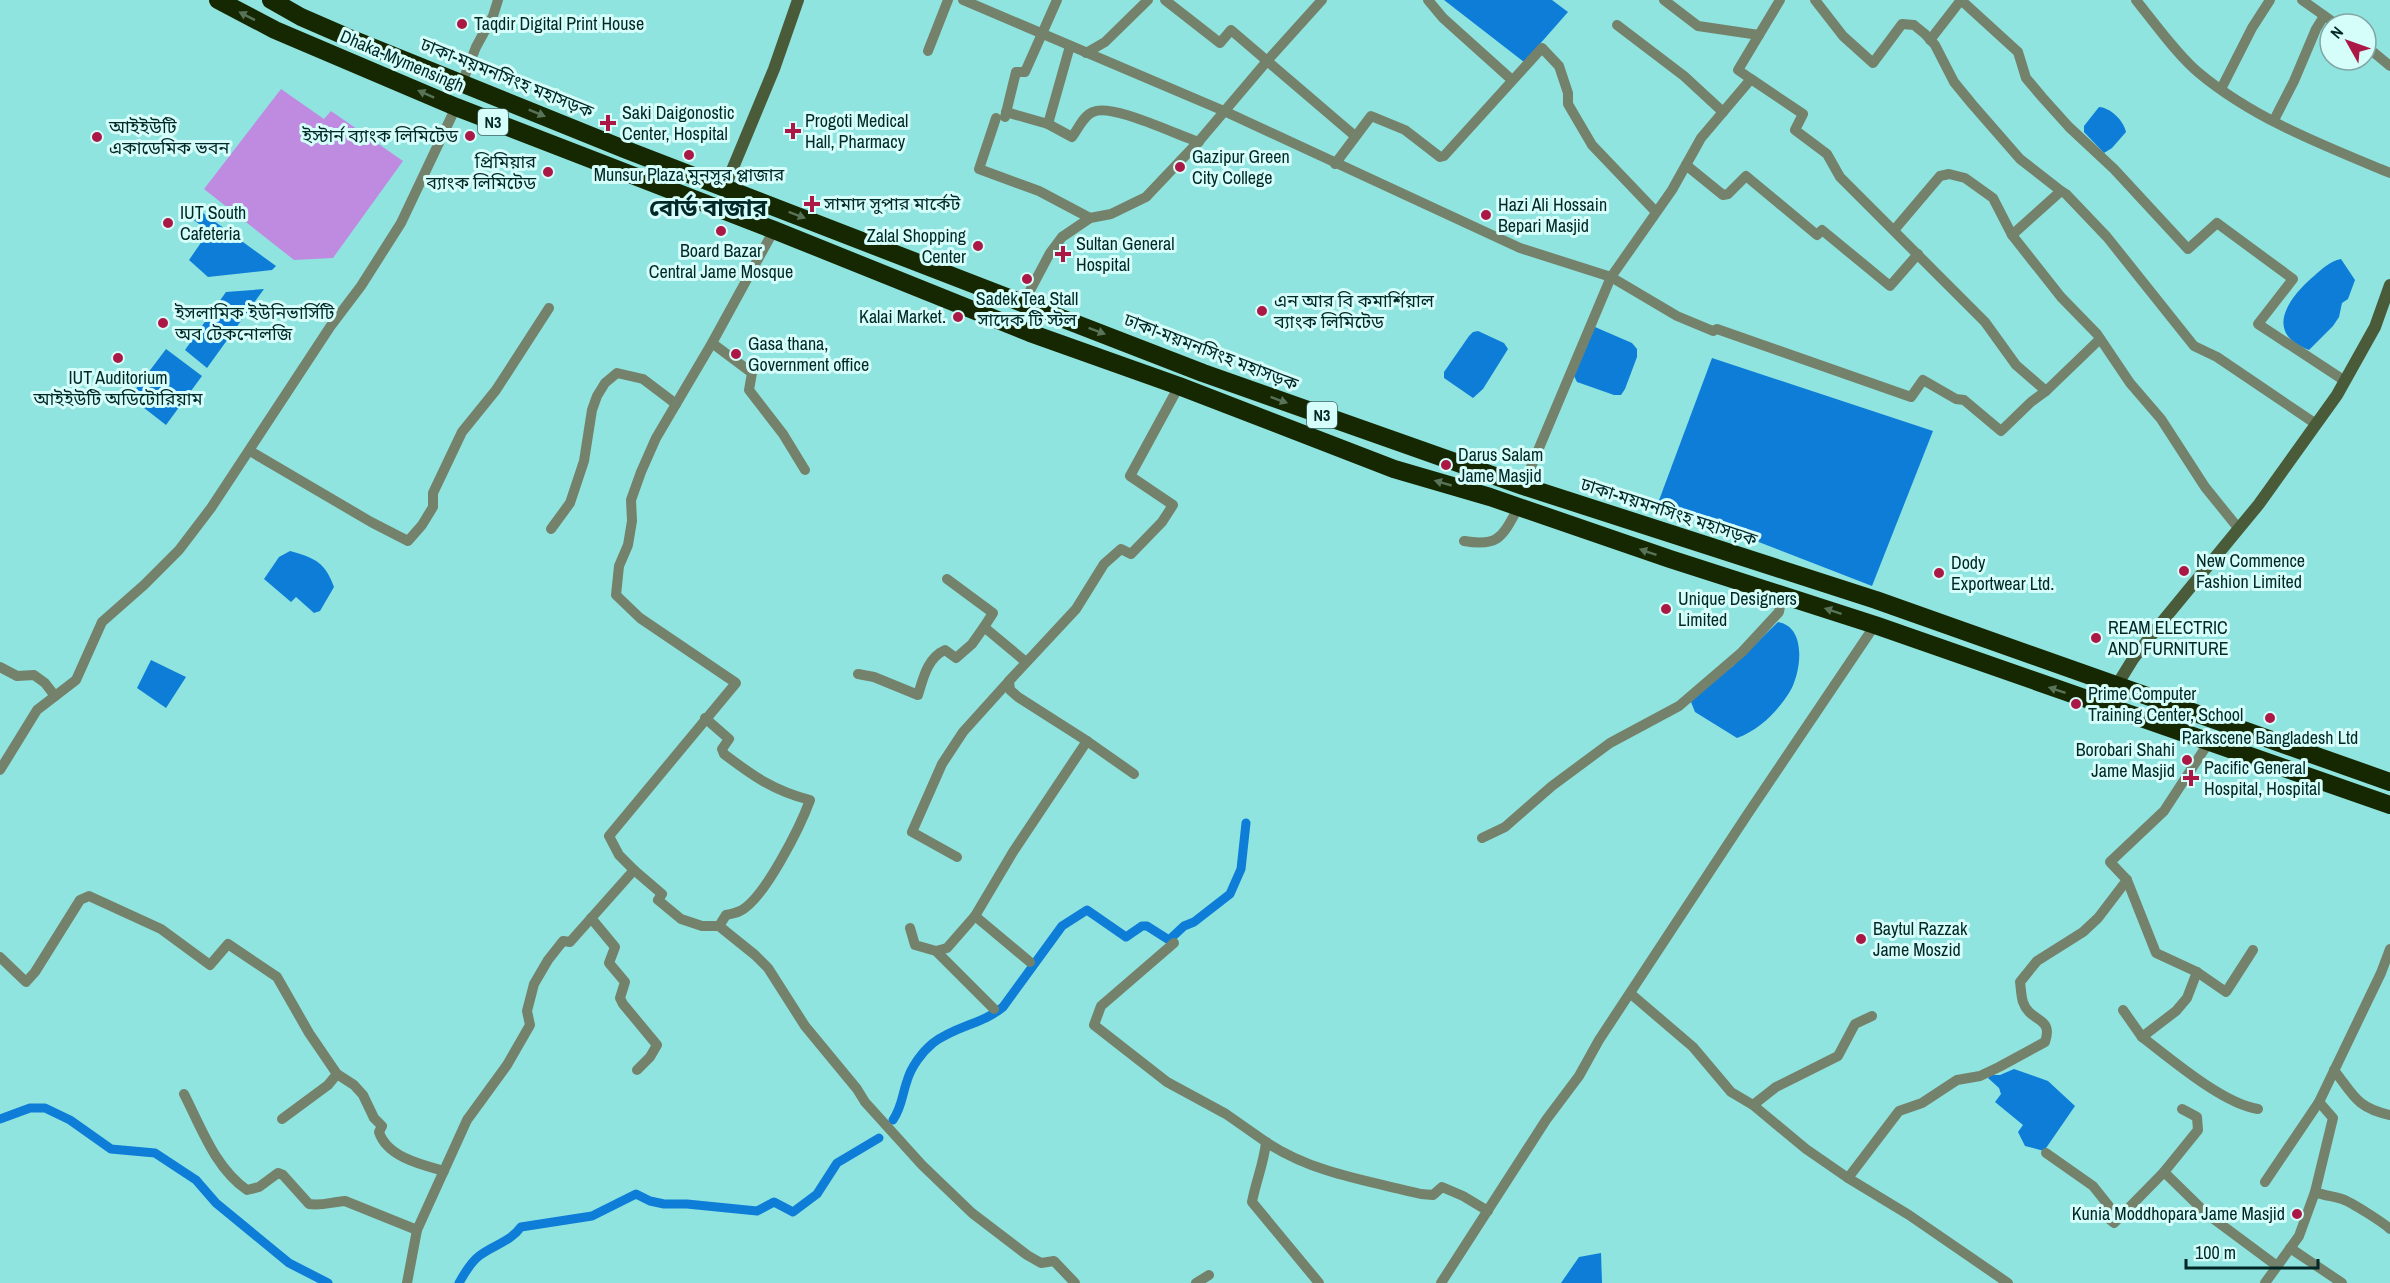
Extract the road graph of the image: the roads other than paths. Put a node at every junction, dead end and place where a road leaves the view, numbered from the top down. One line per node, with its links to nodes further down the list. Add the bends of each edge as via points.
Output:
1 (218, 0): 35 (highway, Dhaka-Mymensingh / N3, one-way to 1, via 275,30)
2 (271, 0): 33 (highway, ঢাকা-ময়মনসিংহ মহাসড়ক / N3, via 347,37)
3 (498, 0): 33 (street)
4 (798, 0): 46 (street)
5 (948, 0): 26 (street)
6 (963, 0): 22 (street)
7 (1057, 0): 22 (street)
8 (1148, 0): 27 (street, via 1105,42)
9 (1165, 0): 29 (street, via 1220,43 1231,30)
10 (1322, 0): 29 (street)
11 (1428, 0): 32 (street)
12 (1664, 0): 23 (street, via 1698,26)
13 (1780, 0): 23 (street)
14 (1815, 0): 24 (street, via 1843,36 1873,63 1902,24 1914,25)
15 (1961, 0): 24 (street); 60 (street, via 2018,52 2026,78 2042,97 2188,249 2217,223 2293,279 2258,324)
16 (2270, 0): 34 (street)
17 (2302, 0): 19 (street)
18 (2141, 2): 34 (street, via 2198,72)
19 (2318, 12)
20 (1617, 24): 37 (street)
21 (2318, 25): 39 (street)
22 (1041, 34): 25 (street); 38 (street, via 1025,72 1016,72)
23 (1759, 35): 31 (street, via 1738,70)
24 (1930, 39): 47 (street, via 1954,82 1972,104 2020,159)
25 (1070, 46): 27 (street); 40 (street)
26 (928, 51)
27 (1086, 53): 36 (street)
28 (2378, 56): 30 (street)
29 (1267, 61): 36 (street); 41 (street)
30 (2390, 66)
31 (1751, 79): 37 (street); 51 (street, via 1803,114 1795,130 1827,154 1840,177)
32 (1512, 80): 41 (street, via 1444,156 1440,157 1405,130 1371,116); 48 (street, via 1542,48 1559,66 1568,104 1592,145)
33 (462, 83): 46 (highway, ঢাকা-ময়মনসিংহ মহাসড়ক / N3, one-way to 46)
34 (2221, 88): 39 (street)
35 (456, 107): 50 (highway, Dhaka-Mymensingh / N3); 65 (street, via 401,223)
36 (1224, 111): 42 (street); 43 (street)
37 (1723, 112): 44 (street, via 1701,138)
38 (1002, 116): 40 (street); 49 (street, via 980,171 1039,191)
39 (2274, 120): 45 (street)
40 (1048, 124): 42 (street, via 1072,137 1089,114 1104,110)
41 (1355, 136): 43 (street)
42 (1199, 142): 49 (street, via 1146,197 1111,214)
43 (1335, 164): 54 (street, via 1520,248)
44 (1686, 165): 48 (street); 53 (street, via 1723,195 1746,176 1817,236 1822,231 1890,286)
45 (2390, 173)
46 (725, 187): 56 (highway, ঢাকা-ময়মনসিংহ মহাসড়ক / N3, one-way to 56)
47 (2061, 191): 52 (street); 64 (street, via 2107,237 2194,346 2217,357)
48 (1656, 212): 54 (street)
49 (1090, 218): 56 (street, via 1062,237)
50 (774, 230): 59 (street); 61 (highway, N3, via 1030,333)
51 (1895, 230): 52 (street, via 1934,182 1949,174 1965,178 1993,198); 53 (street)
52 (2012, 235): 58 (street)
53 (1918, 254): 62 (street, via 1985,322 2016,364)
54 (1611, 277): 62 (street, via 1677,316 1713,331 1717,329 1894,392 1911,396 1923,380 1964,400 2001,431); 67 (street)
55 (2390, 285): 60 (street, via 2375,327)
56 (1024, 302): 67 (highway, ঢাকা-ময়মনসিংহ মহাসড়ক / N3, one-way to 67, via 1203,373)
57 (549, 308): 65 (street, via 484,406 462,432 433,493 433,507 408,541)
58 (2100, 339): 62 (street); 70 (street)
59 (712, 344): 63 (street); 66 (street, via 752,373 749,390)
60 (2345, 381): 64 (street)
61 (1179, 386): 68 (highway, N3, one-way to 61, via 1394,469); 76 (street, via 1130,476 1173,505 1131,554 1121,549 1104,564 1076,609)
62 (2046, 391)
63 (676, 404): 69 (street, via 643,379 617,373 605,383 592,410 585,461 570,503); 82 (street, via 656,438 631,500 632,521 619,566 616,595 640,618 736,683)
64 (2316, 424): 70 (street)
65 (250, 451): 81 (street, via 179,550 102,622 76,680)
66 (805, 470)
67 (1523, 486): 80 (highway, ঢাকা-ময়মনসিংহ মহাসড়ক / N3, via 1876,600)
68 (1518, 508): 71 (street, via 1495,540 1485,545); 73 (highway, N3, one-way to 68)
69 (551, 529)
70 (2239, 530): 80 (street, via 2157,628)
71 (1464, 541)
72 (947, 579): 75 (street, via 993,614)
73 (1782, 595): 74 (highway, N3, one-way to 73); 89 (street, via 1779,612 1678,706 1610,743 1505,827)
74 (1875, 625): 84 (highway, N3, one-way to 74); 104 (street)
75 (984, 627): 76 (street); 78 (street, via 956,658 945,650 940,652 924,671 918,695)
76 (1026, 662): 79 (street)
77 (0, 667): 81 (street, via 17,676 34,675)
78 (858, 674)
79 (1009, 681): 83 (street, via 1010,690 1018,697); 90 (street, via 963,732 942,764 912,832)
80 (2117, 685): 87 (highway, ঢাকা-ময়মনসিংহ মহাসড়ক / N3)
81 (55, 696): 85 (street, via 37,710)
82 (705, 718): 91 (street, via 609,836 619,855); 95 (street, via 729,740 722,748 724,754 748,773 788,794 810,800 791,842 758,897 741,911 726,915)
83 (1087, 741): 86 (street); 93 (street)
84 (2209, 742): 88 (highway, N3); 92 (street, via 2164,811 2110,862)
85 (0, 770)
86 (1134, 774)
87 (2390, 782)
88 (2390, 805)
89 (1482, 838)
90 (957, 857)
91 (634, 870): 94 (street); 95 (street, via 662,894 658,900 681,919 702,926)
92 (2127, 880): 103 (street, via 2156,953); 123 (street, via 2098,918 2037,961 2020,982 2023,1003 2032,1016 2046,1024 2044,1042 1999,1067 1957,1080 1922,1103 1899,1111)
93 (975, 916): 100 (street, via 947,948); 102 (street)
94 (591, 918): 109 (street, via 615,947 609,963 625,982 620,998 623,1004 657,1045); 121 (street, via 570,942 563,941 534,984 527,1011 530,1025 467,1120)
95 (719, 926): 133 (street, via 768,968 805,1026 865,1102 922,1165 972,1213 1027,1255 1041,1263 1054,1261)
96 (910, 928): 100 (street, via 915,945)
97 (1174, 943): 119 (street, via 1101,1006 1094,1025 1167,1082 1226,1114)
98 (2390, 949): 110 (street)
99 (2253, 950): 103 (street, via 2226,992)
100 (936, 951): 105 (street)
101 (0, 957): 111 (street, via 26,982 80,900 89,896 161,929 210,965 228,944 277,977)
102 (1030, 962)
103 (2198, 972): 108 (street, via 2182,1004)
104 (1631, 994): 114 (street, via 1693,1047 1731,1092); 126 (street)
105 (994, 1009)
106 (2123, 1010): 108 (street)
107 (1872, 1016): 114 (street, via 1855,1024 1838,1056 1776,1088)
108 (2142, 1037): 116 (street, via 2218,1091)
109 (637, 1070)
110 (2334, 1070): 113 (street); 117 (street, via 2358,1102 2372,1111)
111 (337, 1074): 118 (street); 121 (street, via 363,1095 382,1126 381,1138 403,1157)
112 (184, 1094): 128 (street, via 224,1169 247,1190 259,1187 278,1173 309,1204 323,1206 345,1201)
113 (2319, 1102): 124 (street); 125 (street, via 2333,1118)
114 (1754, 1105): 123 (street)
115 (2182, 1109): 122 (street, via 2197,1118 2199,1130)
116 (2258, 1110)
117 (2390, 1115)
118 (282, 1119)
119 (1266, 1142): 126 (street, via 1286,1155 1340,1174 1421,1194 1434,1195 1442,1187); 135 (street, via 1252,1202)
120 (2046, 1154): 122 (street, via 2094,1186 2109,1206 2103,1214 2114,1223)
121 (444, 1171): 128 (street)
122 (2164, 1172): 130 (street, via 2207,1214)
123 (1848, 1178): 137 (street)
124 (2265, 1182)
125 (2315, 1192): 127 (street, via 2343,1199); 129 (street, via 2299,1236)
126 (1488, 1211): 136 (street)
127 (2390, 1229)
128 (417, 1230): 132 (street)
129 (2290, 1248): 130 (street); 139 (street)
130 (2277, 1266): 138 (street)
131 (1209, 1275): 134 (street)
132 (407, 1283)
133 (1075, 1283)
134 (1196, 1283)
135 (1319, 1283)
136 (1441, 1283)
137 (2008, 1283)
138 (2265, 1283)
139 (2342, 1283)

